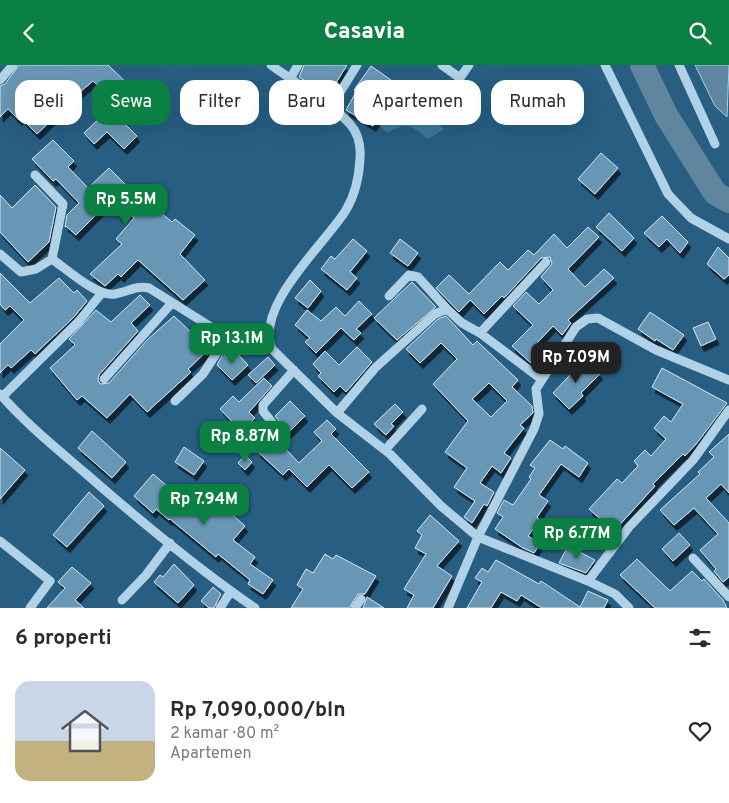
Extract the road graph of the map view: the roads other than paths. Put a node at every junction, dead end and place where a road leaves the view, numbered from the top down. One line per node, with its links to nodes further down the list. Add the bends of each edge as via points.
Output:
1 (14, 65): 10 (street)
2 (271, 65): 9 (street)
3 (298, 65): 9 (street)
4 (356, 65): 11 (street)
5 (442, 65): 6 (street, via 460,77)
6 (469, 65)
7 (605, 65): 15 (street, via 668,194 691,218)
8 (679, 65): 13 (street)
9 (290, 79)
10 (0, 80)
11 (344, 85)
12 (344, 119): 25 (street, via 361,143 358,176 346,211 291,279 273,318)
13 (715, 144)
14 (34, 175): 17 (street, via 63,204)
15 (729, 239)
16 (0, 254): 17 (street, via 21,272 36,269)
17 (52, 259): 19 (street)
18 (546, 261): 23 (street)
19 (101, 294): 21 (street, via 116,294 140,286 149,288); 30 (street, via 80,321)
20 (389, 296): 22 (street, via 409,275 418,277)
21 (171, 304): 24 (street); 27 (street)
22 (447, 309): 23 (street); 34 (street, via 435,314 375,368)
23 (480, 333): 28 (street)
24 (227, 337): 25 (street); 31 (street, via 204,374)
25 (268, 341): 26 (street)
26 (294, 370): 34 (street); 35 (street, via 263,405 263,411)
27 (104, 379)
28 (541, 379): 29 (street, via 576,327 587,319 598,318 656,350); 37 (street, via 536,389 539,414 534,429)
29 (729, 380)
30 (1, 395): 39 (street, via 36,431)
31 (175, 401)
32 (422, 409): 36 (street)
33 (729, 411): 41 (street, via 693,460 629,527)
34 (337, 413): 36 (street)
35 (284, 438)
36 (385, 450): 37 (street, via 441,507)
37 (478, 537): 41 (street); 50 (street)
38 (0, 541): 46 (street, via 50,581)
39 (170, 543): 42 (street); 45 (street)
40 (693, 558): 43 (street)
41 (588, 581): 51 (street, via 615,593)
42 (231, 591): 47 (street); 48 (street)
43 (729, 597)
44 (361, 599): 49 (street)
45 (122, 600)
46 (30, 608)
47 (220, 608)
48 (255, 608)
49 (355, 608)
50 (448, 608)
51 (629, 608)

